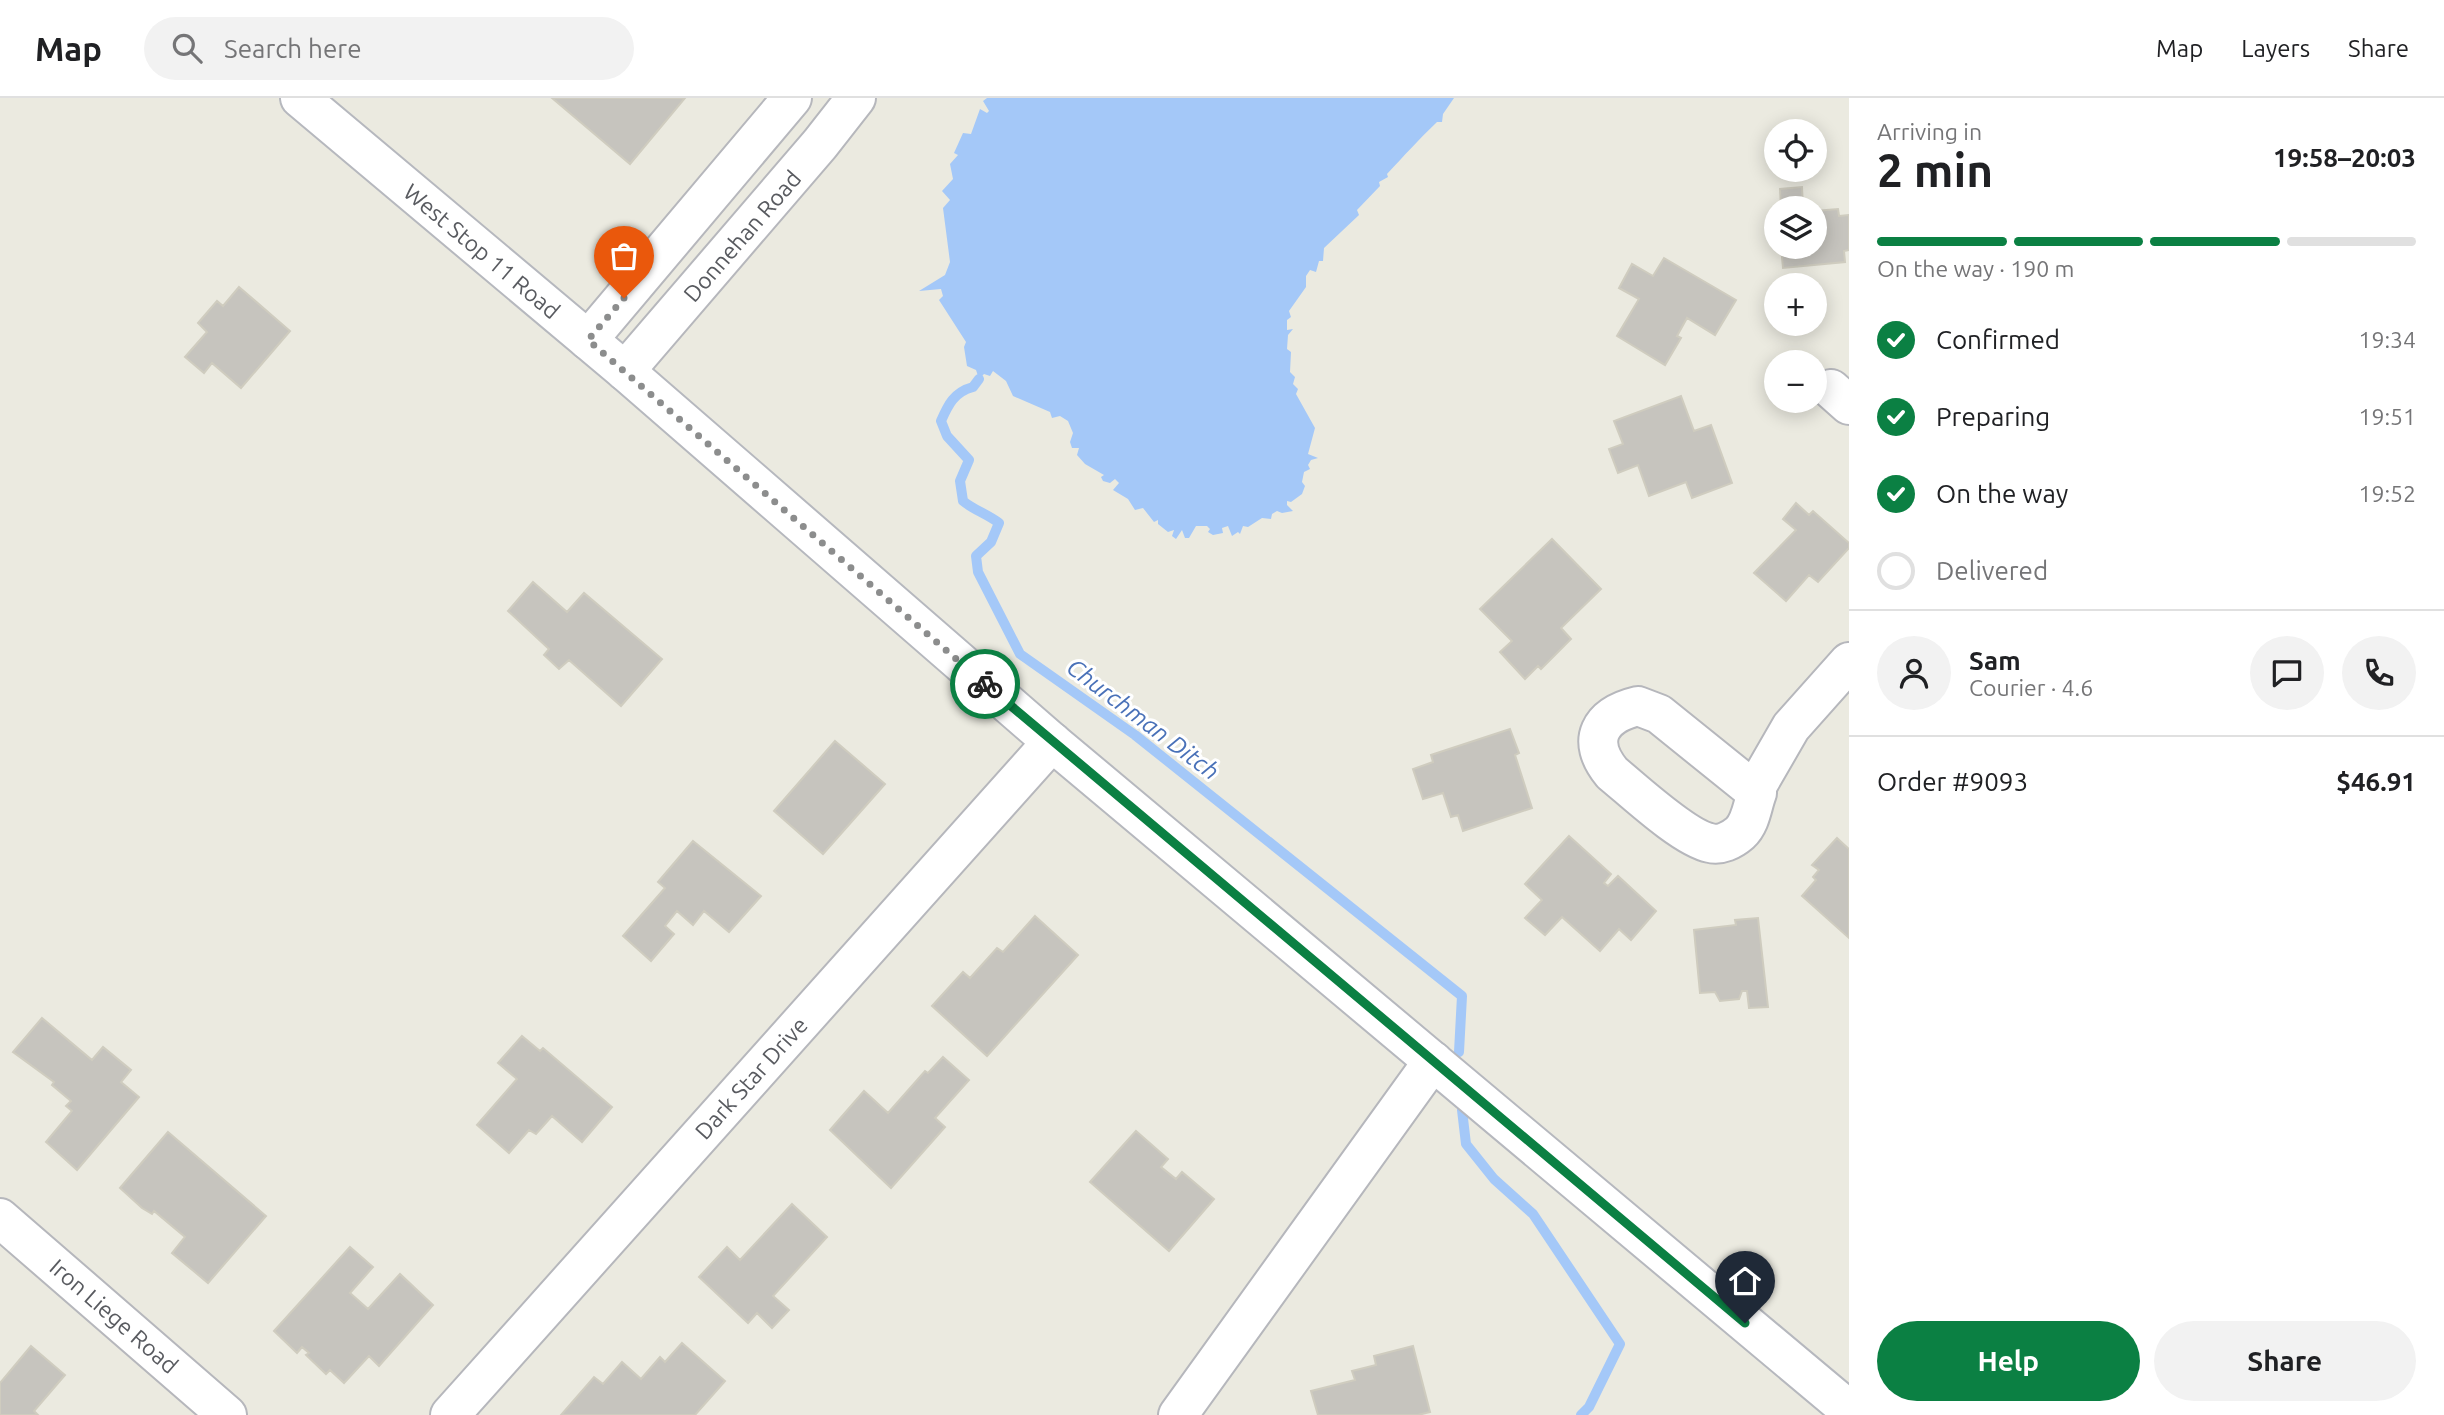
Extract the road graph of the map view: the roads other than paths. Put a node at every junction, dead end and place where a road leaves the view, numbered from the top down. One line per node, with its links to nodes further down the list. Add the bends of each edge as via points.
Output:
1 (300, 98): 4 (street, West Stop 11 Road)
2 (792, 98): 4 (street)
3 (856, 98): 5 (street, Donnehan Road)
4 (588, 340): 5 (street, West Stop 11 Road)
5 (625, 371): 7 (street, West Stop 11 Road)
6 (1849, 662): 8 (street, via 1791,727)
7 (1052, 742): 9 (street, West Stop 11 Road); 13 (street, Dark Star Drive)
8 (1757, 793)
9 (1433, 1061): 11 (street, West Stop 11 Road); 14 (street)
10 (0, 1218): 12 (street, Iron Liege Road)
11 (1849, 1410)
12 (228, 1415)
13 (450, 1415)
14 (1178, 1415)

